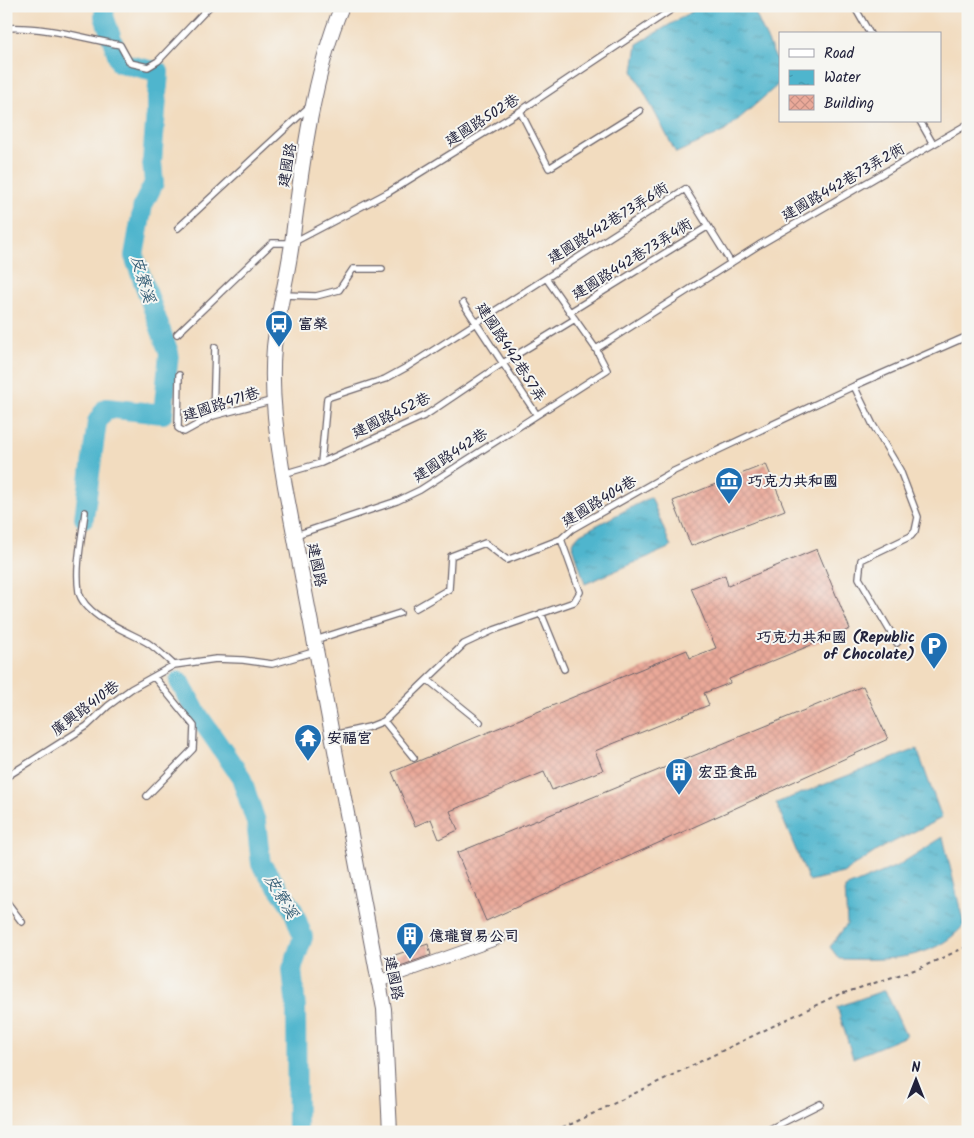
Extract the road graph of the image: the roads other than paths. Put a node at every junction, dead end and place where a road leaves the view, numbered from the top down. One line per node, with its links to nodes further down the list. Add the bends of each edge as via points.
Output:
1 (210, 6): 5 (lane, via 148,67 130,63 120,45 50,30)
2 (342, 6): 7 (street, 建國路, via 322,65)
3 (677, 6): 8 (lane, 建國路502巷)
4 (854, 6): 6 (lane)
5 (6, 28)
6 (869, 32)
7 (316, 100): 14 (lane); 15 (street, 建國路)
8 (520, 111): 9 (lane, via 549,168); 15 (lane, 建國路502巷, via 389,192)
9 (640, 111)
10 (921, 122): 12 (lane)
11 (968, 124): 12 (lane, 建國路442巷73弄2衖)
12 (933, 144): 16 (lane, 建國路442巷73弄2衖)
13 (707, 227): 16 (lane); 18 (lane, 建國路442巷73弄6衖, via 685,189); 21 (lane, 建國路442巷73弄4衖)
14 (178, 228)
15 (292, 243): 19 (street, 建國路); 24 (lane, 建國路502巷, via 272,243)
16 (731, 263): 27 (lane, 建國路442巷73弄2衖)
17 (382, 269): 19 (lane, via 353,269 339,290 316,296)
18 (546, 278): 21 (lane); 23 (lane, 建國路442巷73弄6衖)
19 (282, 294): 31 (street, 建國路, via 274,347)
20 (463, 303): 23 (lane, 建國路442巷57弄)
21 (570, 312): 22 (lane)
22 (575, 319): 27 (lane); 28 (lane, 建國路452巷)
23 (476, 322): 28 (lane, 建國路442巷57弄); 34 (lane, 建國路442巷73弄6衖, via 385,379 327,398)
24 (177, 334)
25 (968, 336): 30 (lane, 建國路404巷)
26 (214, 347): 33 (lane)
27 (596, 349): 32 (lane, 建國路442巷, via 607,370)
28 (503, 363): 32 (lane, 建國路442巷57弄); 34 (lane, 建國路452巷, via 426,414)
29 (178, 375): 33 (lane, 建國路471巷, via 178,428 184,432)
30 (854, 386): 38 (lane, 建國路404巷, via 674,471 572,528); 42 (lane, via 900,470 918,517 911,536 861,560 859,565 859,578)
31 (274, 400): 33 (lane, 建國路471巷); 35 (street, 建國路)
32 (538, 415): 37 (lane, 建國路442巷, via 420,490 397,501)
33 (214, 416)
34 (321, 463): 35 (lane, 建國路452巷)
35 (283, 474): 37 (street, 建國路)
36 (85, 512): 44 (lane, via 78,573 80,594 86,605 95,614 150,644)
37 (294, 535): 43 (street, 建國路)
38 (561, 539): 39 (lane, via 507,560 485,543 451,556 448,588); 41 (lane, 建國路404巷, via 580,592 574,602)
39 (416, 608)
40 (400, 614): 43 (lane)
41 (541, 614): 45 (lane); 47 (lane, 建國路404巷, via 464,644)
42 (897, 643)
43 (316, 646): 44 (lane, via 272,664 216,660); 50 (street, 建國路)
44 (174, 665): 46 (lane, 廣興路410巷)
45 (564, 668)
46 (154, 677): 52 (lane, 廣興路410巷, via 108,706 70,738); 53 (lane, via 194,726 193,749)
47 (428, 680): 48 (lane, 建國路404巷); 49 (lane)
48 (384, 721): 50 (lane, 建國路404巷); 51 (lane)
49 (480, 722)
50 (332, 735): 57 (street, 建國路)
51 (414, 758)
52 (6, 777)
53 (147, 796)
54 (6, 901): 55 (lane)
55 (22, 922)
56 (500, 938): 57 (street)
57 (377, 982): 59 (street, 建國路, via 384,1009)
58 (820, 1104): 60 (lane)
59 (390, 1132)
60 (764, 1132)

